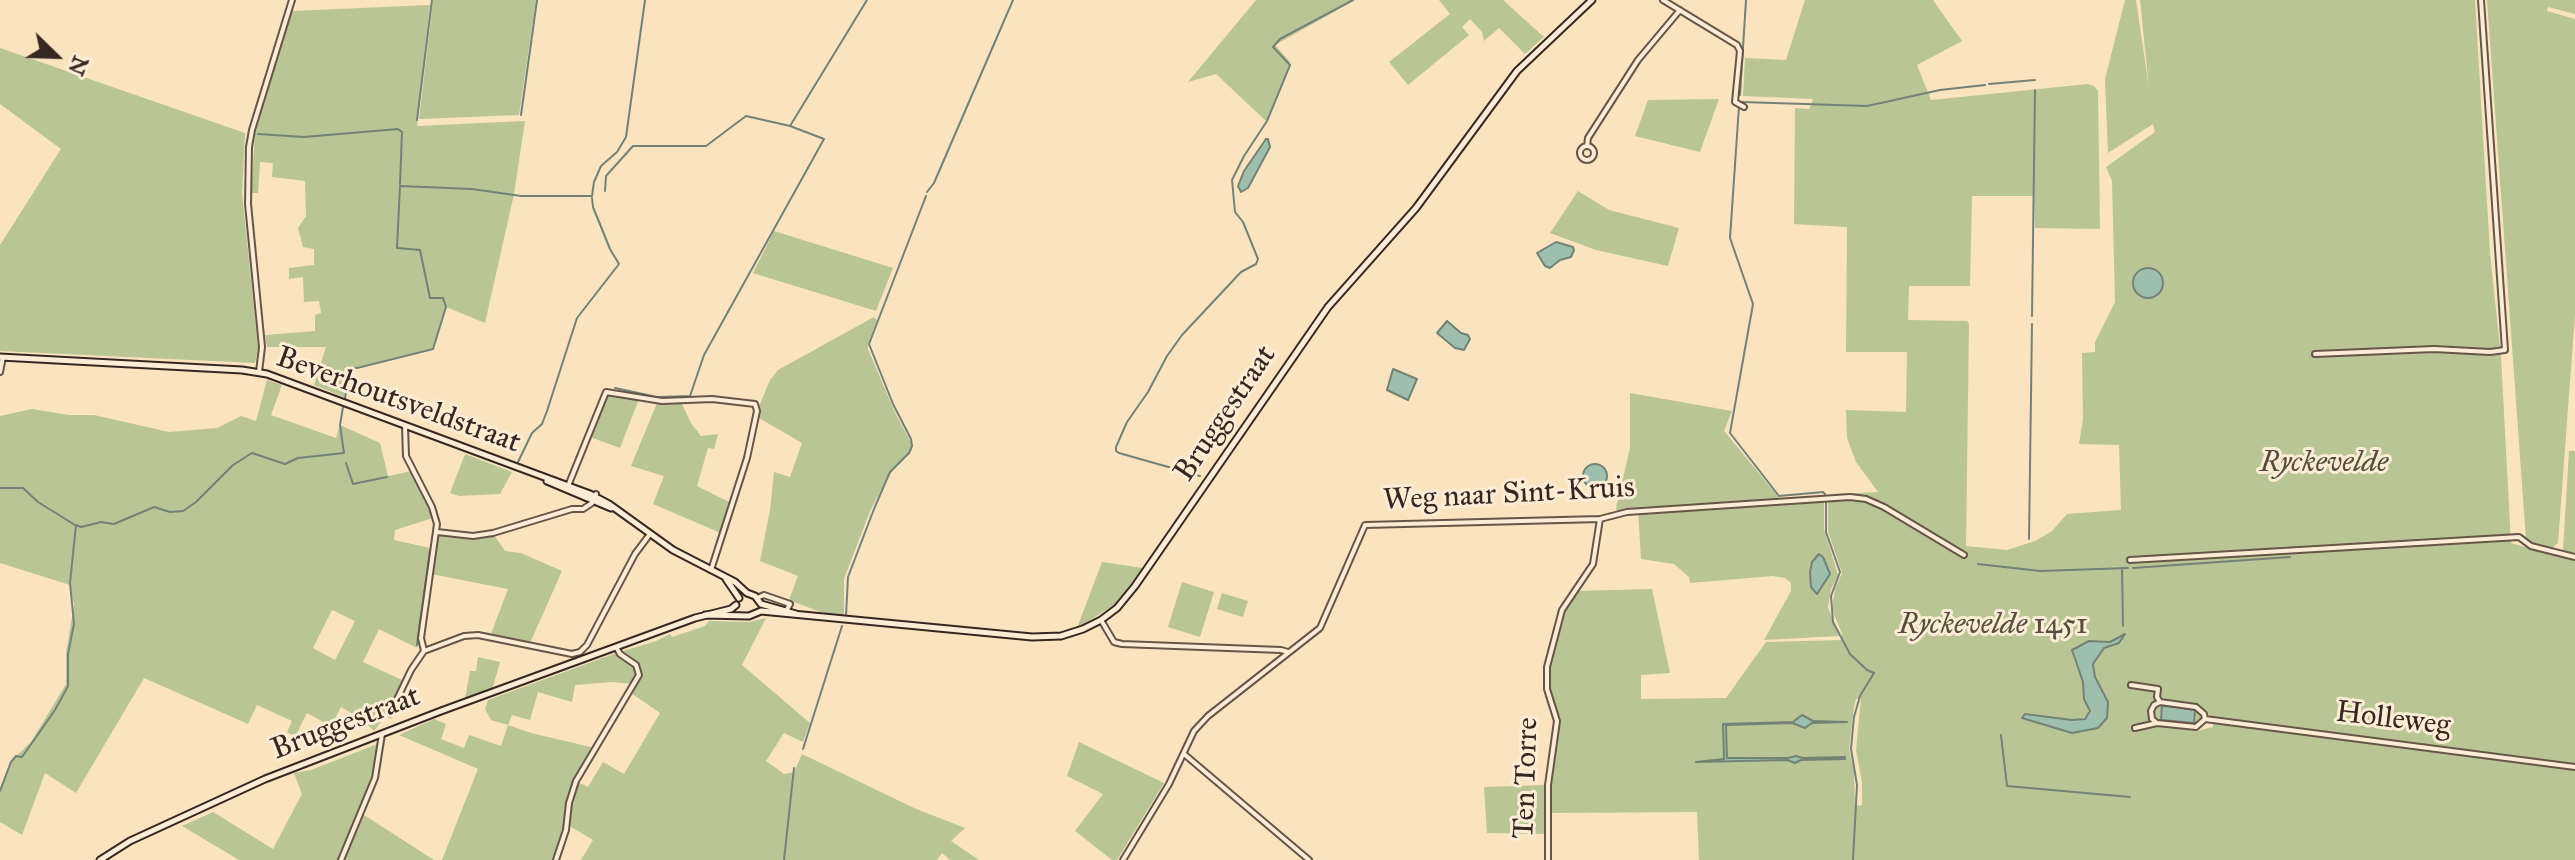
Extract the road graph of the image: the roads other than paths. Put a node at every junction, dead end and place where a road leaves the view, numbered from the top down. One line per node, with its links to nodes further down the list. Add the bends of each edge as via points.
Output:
1 (292, 0): 11 (street, via 249,147 248,204 262,347)
2 (1592, 0): 31 (main road, Bruggestraat, via 1517,71 1423,199 1328,307 1135,586)
3 (1663, 0): 5 (street)
4 (2481, 1): 8 (street, via 2505,350)
5 (1680, 10): 6 (street, via 1737,45 1735,102); 7 (street, via 1638,60)
6 (1744, 107)
7 (1587, 146)
8 (2315, 354)
9 (2, 357): 10 (street); 11 (main road, Beverhoutsveldstraat)
10 (0, 372)
11 (259, 372): 12 (main road, Beverhoutsveldstraat)
12 (405, 426): 13 (main road, Beverhoutsveldstraat); 16 (street, via 406,456 432,507)
13 (568, 488): 14 (main road, Beverhoutsveldstraat); 21 (street, via 606,392 657,401 712,399 757,406 739,488)
14 (595, 497): 16 (street, via 583,509 482,535); 17 (main road, Beverhoutsveldstraat)
15 (1600, 519): 18 (street, Weg naar Sint-Kruis, via 1627,512 1861,498); 34 (street, Weg naar Sint-Kruis, via 1365,525 1320,628); 49 (street, Ten Torre, via 1593,564 1562,610 1547,667 1547,689 1557,721 1548,785)
16 (437, 532): 33 (street, via 421,638)
17 (650, 534): 21 (main road, Beverhoutsveldstraat); 33 (street, via 580,652 478,635)
18 (1964, 555)
19 (2575, 557): 20 (street, via 2531,546 2519,537)
20 (2130, 560)
21 (711, 570): 22 (main road, Beverhoutsveldstraat)
22 (725, 578): 23 (main road, Beverhoutsveldstraat); 24 (main road, Beverhoutsveldstraat)
23 (747, 593): 24 (main road); 25 (main road)
24 (739, 598): 26 (main road)
25 (758, 600): 27 (main road); 28 (main road, Bruggestraat); 28 (street, via 764,595 790,604)
26 (736, 605): 29 (main road); 30 (main road, Bruggestraat)
27 (756, 612): 28 (main road, Bruggestraat); 29 (main road)
28 (786, 612): 31 (main road, Bruggestraat, via 1032,637 1061,636)
29 (741, 614): 30 (main road, Bruggestraat)
30 (705, 615): 32 (main road, Bruggestraat)
31 (1101, 620): 34 (street, via 1114,642 1122,644)
32 (616, 647): 41 (main road, Bruggestraat); 46 (street, via 636,665 639,675 576,781)
33 (424, 651): 37 (street)
34 (1288, 652): 42 (street, Weg naar Sint-Kruis, via 1200,724)
35 (2131, 685): 36 (street, via 2158,689)
36 (2160, 702): 38 (street, Holleweg, via 2196,707); 39 (street, via 2151,711)
37 (390, 714)
38 (2205, 719): 39 (street, Holleweg, via 2191,728); 43 (street, Holleweg)
39 (2157, 723): 40 (street, Holleweg)
40 (2135, 728)
41 (382, 733): 44 (main road, Bruggestraat, via 265,779); 45 (street, via 375,778)
42 (1184, 754): 47 (street, Weg naar Sint-Kruis); 48 (street)
43 (2575, 767)
44 (100, 860)
45 (341, 860)
46 (556, 860)
47 (1123, 860)
48 (1309, 860)
49 (1548, 860)

